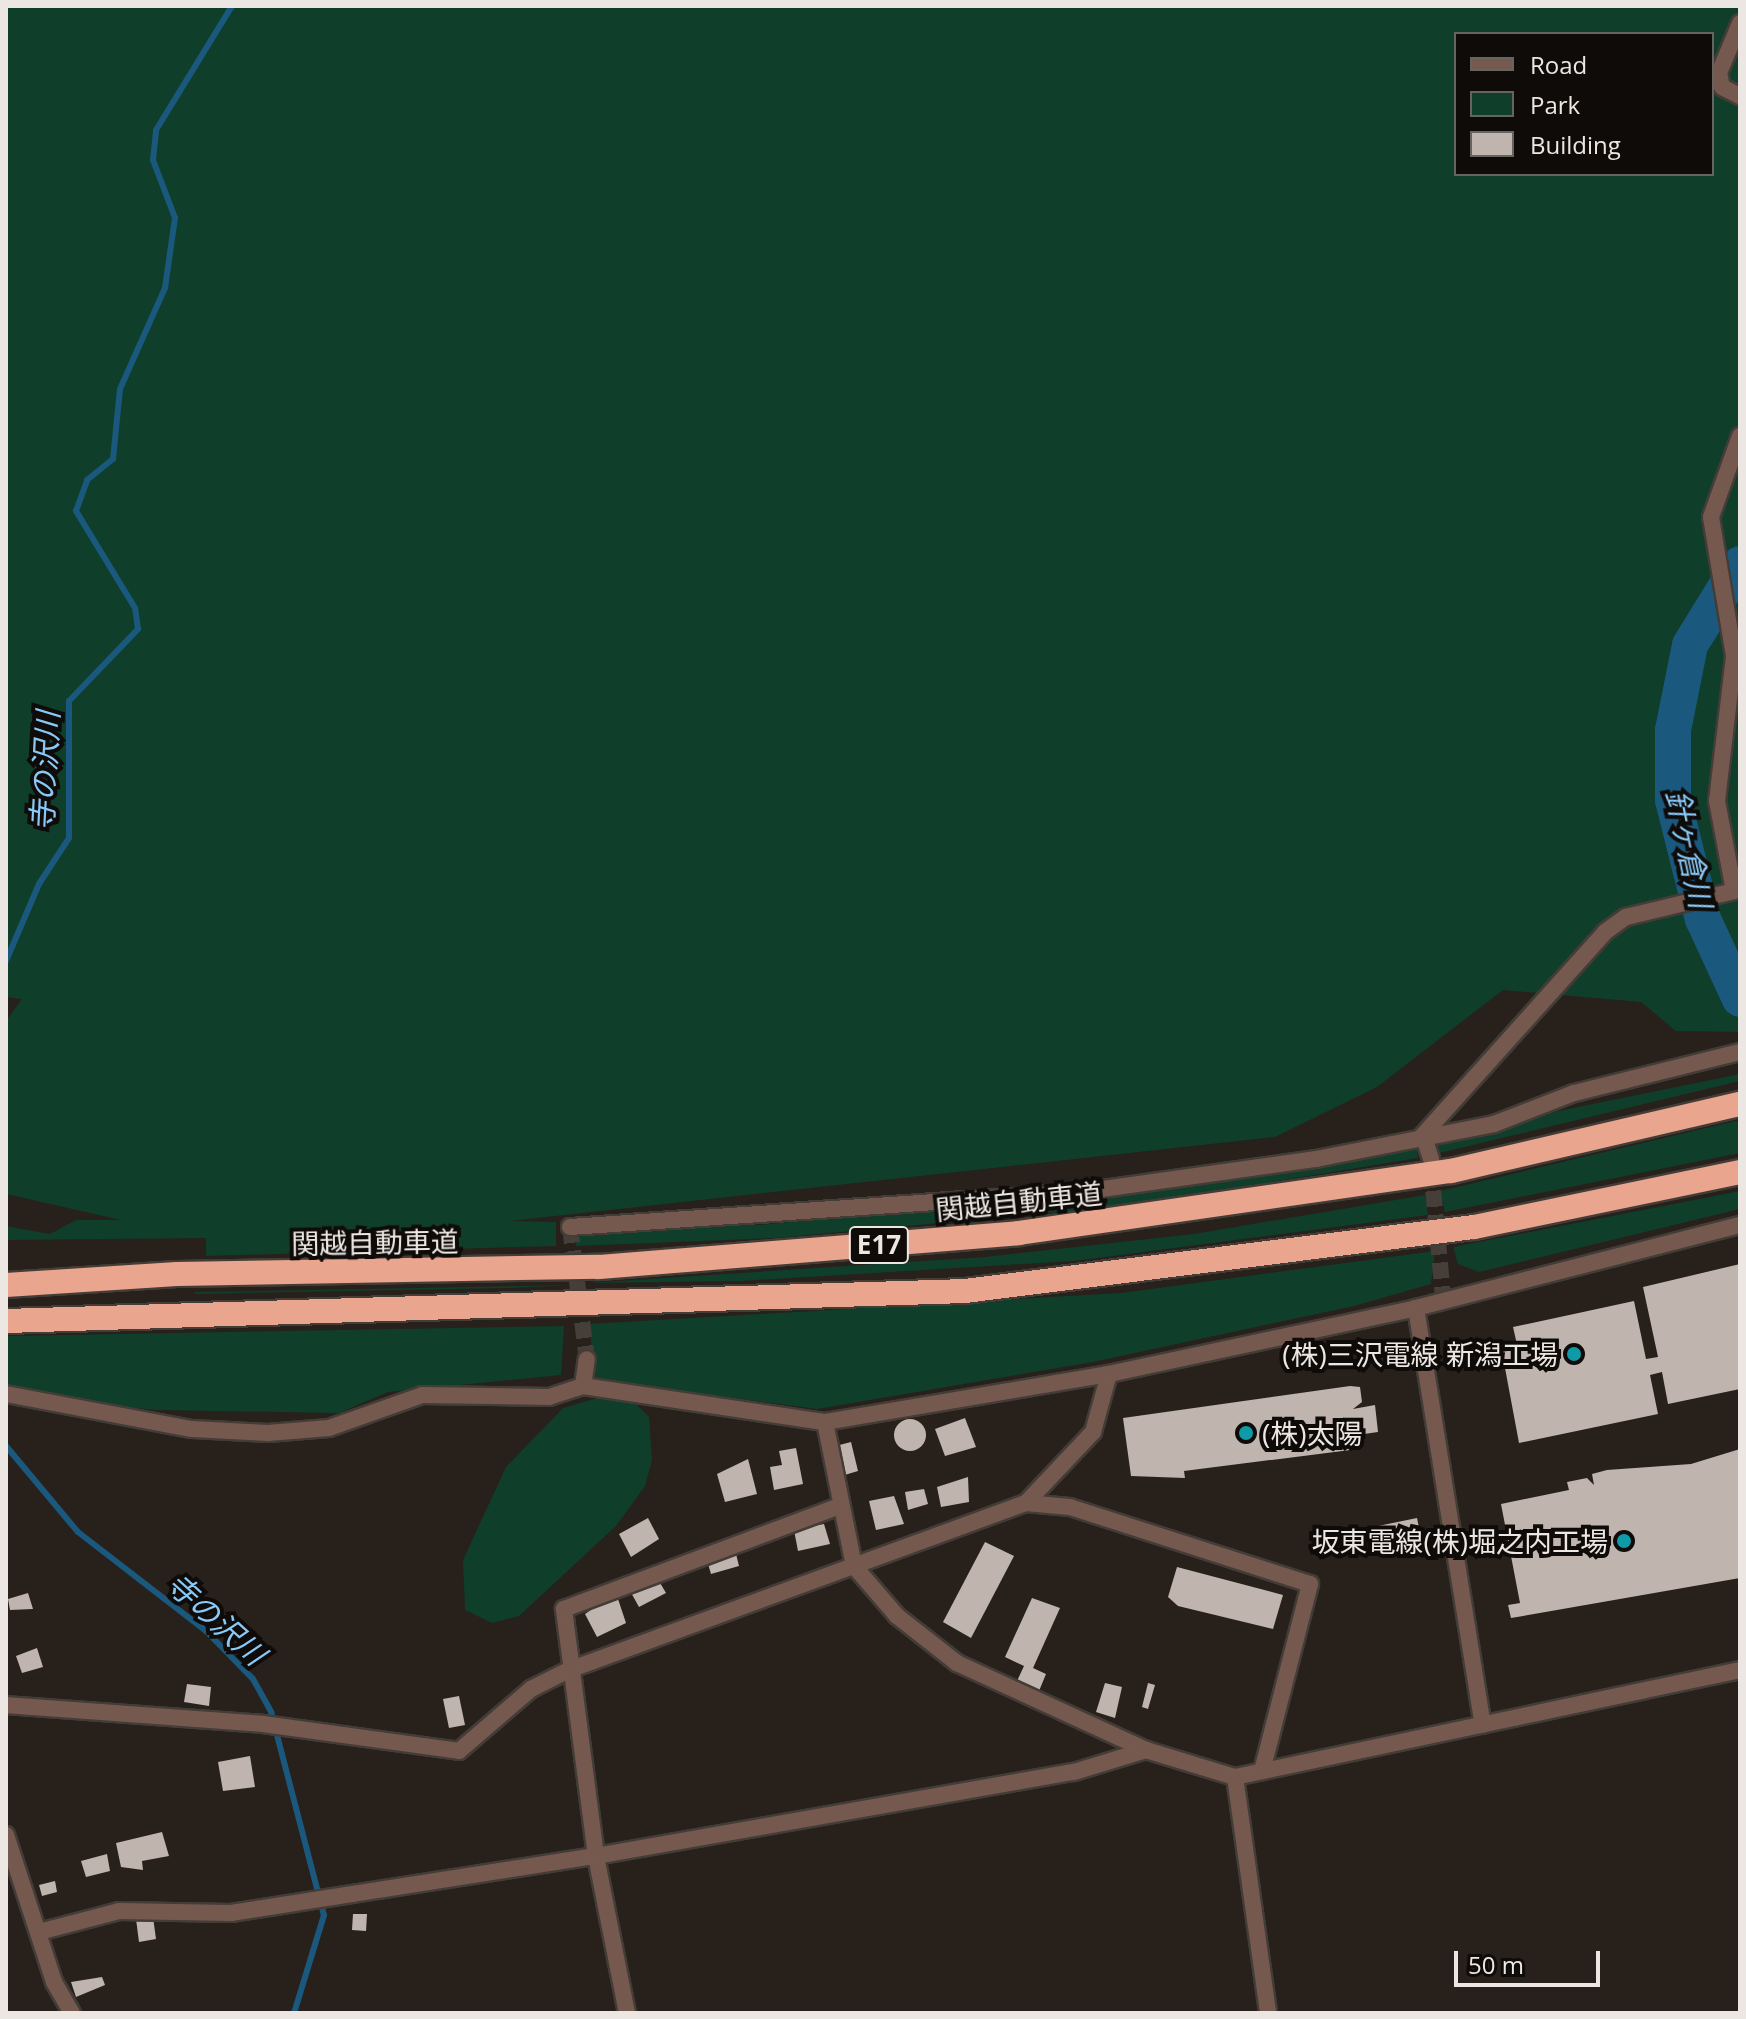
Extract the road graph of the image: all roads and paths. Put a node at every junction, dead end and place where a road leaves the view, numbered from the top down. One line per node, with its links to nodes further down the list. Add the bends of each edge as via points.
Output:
1 (1740, 23): 2 (street, via 1719,73 1722,87)
2 (1740, 96)
3 (1740, 436): 4 (street, via 1711,517 1734,656 1717,801)
4 (1737, 894): 7 (street, via 1626,917 1605,932)
5 (1740, 1052): 7 (street, via 1574,1093 1494,1124)
6 (1740, 1104): 12 (highway, 関越自動車道 / E17, via 1451,1171 1019,1233 599,1267 177,1274)
7 (1423, 1135): 8 (street); 11 (street, via 1316,1159 1081,1192)
8 (1431, 1159)
9 (1740, 1172): 14 (highway, E17, via 1474,1227 965,1291)
10 (1740, 1225): 13 (street)
11 (570, 1227)
12 (6, 1285)
13 (1416, 1308): 16 (street); 26 (street)
14 (6, 1321)
15 (587, 1359): 17 (street)
16 (1109, 1374): 19 (street); 20 (street, via 1093,1432)
17 (583, 1386): 18 (street, via 549,1397 422,1395 329,1428 268,1433 192,1429); 19 (street)
18 (6, 1394)
19 (825, 1422): 21 (street)
20 (1026, 1503): 22 (street); 28 (street, via 1070,1507 1310,1584)
21 (839, 1506): 22 (street); 23 (street, via 564,1609)
22 (854, 1566): 23 (street); 27 (street, via 897,1616 957,1663)
23 (569, 1670): 25 (street, via 531,1689 459,1751 284,1726); 31 (street)
24 (1740, 1670): 26 (street)
25 (6, 1705)
26 (1483, 1725): 28 (street)
27 (1146, 1750): 29 (street); 31 (street, via 1074,1772)
28 (1262, 1771): 29 (street)
29 (1235, 1777): 35 (street)
30 (6, 1835): 32 (street)
31 (596, 1856): 32 (street, via 231,1913 152,1906); 34 (street)
32 (39, 1932): 33 (street)
33 (72, 2013)
34 (627, 2013)
35 (1268, 2013)

